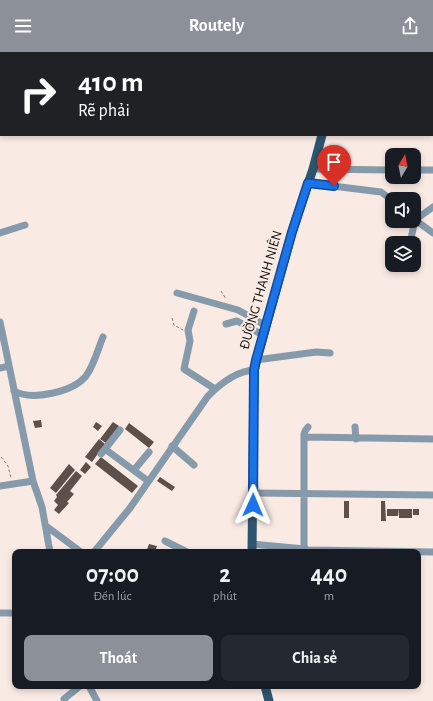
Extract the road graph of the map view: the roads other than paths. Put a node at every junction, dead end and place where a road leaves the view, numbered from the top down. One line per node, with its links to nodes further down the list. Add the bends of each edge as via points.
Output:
1 (322, 136): 2 (main road, ĐƯỜNG THANH NIÊN)
2 (313, 169): 3 (street); 6 (main road, ĐƯỜNG THANH NIÊN)
3 (385, 170)
4 (421, 170): 5 (street)
5 (433, 170)
6 (308, 183): 7 (street, via 381,192); 18 (main road, ĐƯỜNG THANH NIÊN)
7 (385, 195)
8 (433, 207): 9 (street)
9 (421, 215)
10 (421, 224): 13 (street)
11 (25, 225): 12 (street)
12 (0, 233)
13 (433, 233)
14 (177, 293): 18 (street, via 238,310)
15 (194, 311): 27 (street, via 188,333 190,341 184,369)
16 (0, 322): 21 (street)
17 (226, 324): 19 (street, via 237,321)
18 (265, 325): 19 (main road, ĐƯỜNG THANH NIÊN)
19 (263, 335): 23 (main road, ĐƯỜNG THANH NIÊN)
20 (103, 337): 28 (street, via 90,369 78,383 59,391 37,395)
21 (2, 345): 24 (street)
22 (330, 353): 23 (street, via 316,352)
23 (256, 360): 26 (main road, ĐƯỜNG THANH NIÊN)
24 (9, 366): 25 (street); 28 (street)
25 (0, 368)
26 (254, 370): 27 (street, via 241,372); 42 (main road, ĐƯỜNG THANH NIÊN)
27 (215, 389): 35 (street)
28 (14, 391): 39 (street)
29 (308, 427): 32 (street)
30 (355, 427): 33 (street)
31 (120, 430): 38 (street, via 103,452)
32 (305, 438): 33 (street); 43 (street)
33 (356, 439): 34 (street)
34 (433, 439)
35 (172, 446): 37 (street); 40 (street)
36 (149, 452): 38 (street)
37 (194, 466)
38 (134, 470): 40 (street)
39 (33, 481): 41 (street); 45 (street)
40 (148, 481): 50 (street)
41 (0, 486)
42 (253, 493): 43 (street); 47 (main road, ĐƯỜNG THANH NIÊN)
43 (304, 494): 44 (street); 52 (street)
44 (433, 495)
45 (46, 526): 48 (street); 49 (street)
46 (165, 542): 51 (street)
47 (252, 548): 52 (street)
48 (50, 549)
49 (77, 549)
50 (96, 549)
51 (180, 549)
52 (305, 549)
53 (421, 552): 54 (street)
54 (433, 552)
55 (0, 613): 56 (street)
56 (12, 613)
57 (76, 689): 60 (street)
58 (91, 689): 61 (street)
59 (266, 689): 62 (main road)
60 (64, 699)
61 (97, 701)
62 (269, 701)

